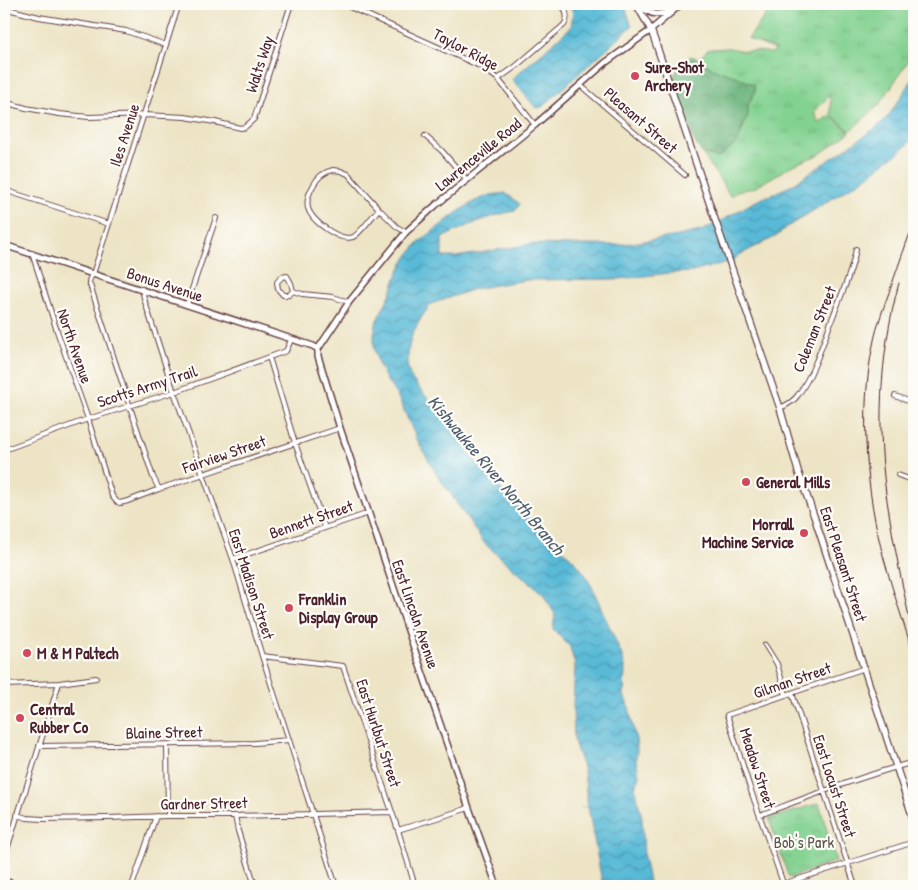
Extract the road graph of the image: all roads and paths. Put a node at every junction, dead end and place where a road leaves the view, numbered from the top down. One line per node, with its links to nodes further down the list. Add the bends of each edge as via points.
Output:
1 (179, 4): 10 (street, Iles Avenue)
2 (291, 4): 14 (street, Walts Way, via 254,119 245,127 185,117)
3 (343, 4): 11 (street, Taylor Ridge, via 482,68)
4 (561, 4): 11 (street, via 567,16 564,25)
5 (681, 4): 8 (street, Lawrenceville Road)
6 (637, 5): 8 (street, via 657,15); 9 (main road, East Pleasant Street)
7 (4, 8): 10 (street, via 126,31)
8 (673, 11): 9 (street, Lawrenceville Road)
9 (651, 30): 12 (street, Lawrenceville Road); 39 (main road, East Pleasant Street)
10 (166, 45): 14 (street, Iles Avenue)
11 (498, 79): 15 (street, Taylor Ridge)
12 (580, 85): 15 (street, Lawrenceville Road); 17 (street, Pleasant Street)
13 (4, 102): 14 (street, via 89,117)
14 (144, 115): 22 (street, Iles Avenue)
15 (535, 125): 18 (street, Lawrenceville Road)
16 (425, 136): 18 (street)
17 (685, 175)
18 (467, 180): 23 (street, Lawrenceville Road)
19 (4, 190): 22 (street)
20 (379, 209): 20 (street, via 358,233 346,238 316,221 308,211 308,195 319,177 336,170 348,174); 23 (street)
21 (216, 218): 31 (street)
22 (109, 224): 27 (street, Iles Avenue)
23 (406, 232): 30 (street, Lawrenceville Road)
24 (4, 245): 26 (street, Bonus Avenue)
25 (856, 249): 39 (street, Coleman Street, via 849,276 806,382 797,397)
26 (32, 254): 27 (street, Bonus Avenue); 40 (street, North Avenue)
27 (93, 274): 28 (street, Bonus Avenue); 38 (street, via 90,282 96,305)
28 (142, 290): 31 (street, Bonus Avenue); 35 (street, East Madison Street)
29 (293, 291): 29 (street, via 287,276 280,278 277,287 281,294 290,295); 30 (street)
30 (349, 302): 33 (street, Lawrenceville Road)
31 (187, 304): 32 (street, Bonus Avenue)
32 (291, 340): 33 (street, Bonus Avenue); 34 (street, Scotts Army Trail, via 286,351)
33 (318, 349): 41 (street, East Lincoln Avenue)
34 (269, 357): 35 (street, Scotts Army Trail); 42 (street)
35 (174, 392): 38 (street, Scotts Army Trail); 44 (street, East Madison Street)
36 (895, 396): 37 (street)
37 (914, 403)
38 (130, 405): 40 (street, Scotts Army Trail); 47 (street)
39 (780, 408): 54 (main road, East Pleasant Street)
40 (88, 419): 43 (street, Scotts Army Trail); 48 (street, North Avenue, via 112,496)
41 (340, 428): 42 (street, Fairview Street); 49 (street, East Lincoln Avenue)
42 (295, 443): 44 (street, Fairview Street); 50 (street)
43 (4, 450)
44 (202, 475): 47 (street, Fairview Street); 51 (street, East Madison Street)
45 (898, 475): 46 (street)
46 (914, 480)
47 (159, 489): 48 (street, Fairview Street)
48 (117, 502)
49 (369, 513): 50 (street, Bennett Street); 67 (street, East Lincoln Avenue)
50 (325, 528): 51 (street, Bennett Street)
51 (233, 559): 53 (street, East Madison Street)
52 (765, 645): 59 (street, via 777,664)
53 (262, 656): 61 (street, East Madison Street); 68 (street, East Hurlbut Street, via 343,666)
54 (865, 668): 58 (street, Gilman Street); 65 (main road, East Pleasant Street)
55 (96, 678): 56 (street)
56 (59, 683): 57 (street); 63 (street)
57 (4, 685)
58 (792, 693): 59 (street, Gilman Street); 66 (street, East Locust Street)
59 (786, 695): 60 (street, Gilman Street)
60 (727, 715): 74 (street, Meadow Street)
61 (289, 740): 62 (street, Blaine Street); 69 (street, East Madison Street)
62 (167, 745): 63 (street, Blaine Street); 72 (street)
63 (39, 746): 70 (street)
64 (914, 762): 65 (street)
65 (896, 767): 66 (street); 75 (main road, East Pleasant Street)
66 (824, 791): 74 (street); 79 (street, East Locust Street)
67 (469, 808): 76 (street); 87 (street, East Lincoln Avenue)
68 (392, 812): 69 (street, Gardner Street); 76 (street, East Hurlbut Street)
69 (314, 814): 73 (street, Gardner Street); 85 (street, East Madison Street)
70 (17, 816): 71 (street, Gardner Street, via 42,819); 78 (street)
71 (156, 816): 72 (street, Gardner Street); 83 (street)
72 (168, 816): 73 (street, Gardner Street)
73 (235, 816): 84 (street)
74 (760, 816): 81 (street, Meadow Street)
75 (914, 821)
76 (398, 830): 86 (street, East Hurlbut Street)
77 (914, 842): 79 (street)
78 (4, 859)
79 (848, 864): 81 (street); 88 (street, East Locust Street)
80 (4, 884): 82 (street)
81 (783, 885)
82 (20, 886)
83 (132, 886)
84 (256, 886)
85 (336, 886)
86 (415, 886)
87 (497, 886)
88 (855, 886)

